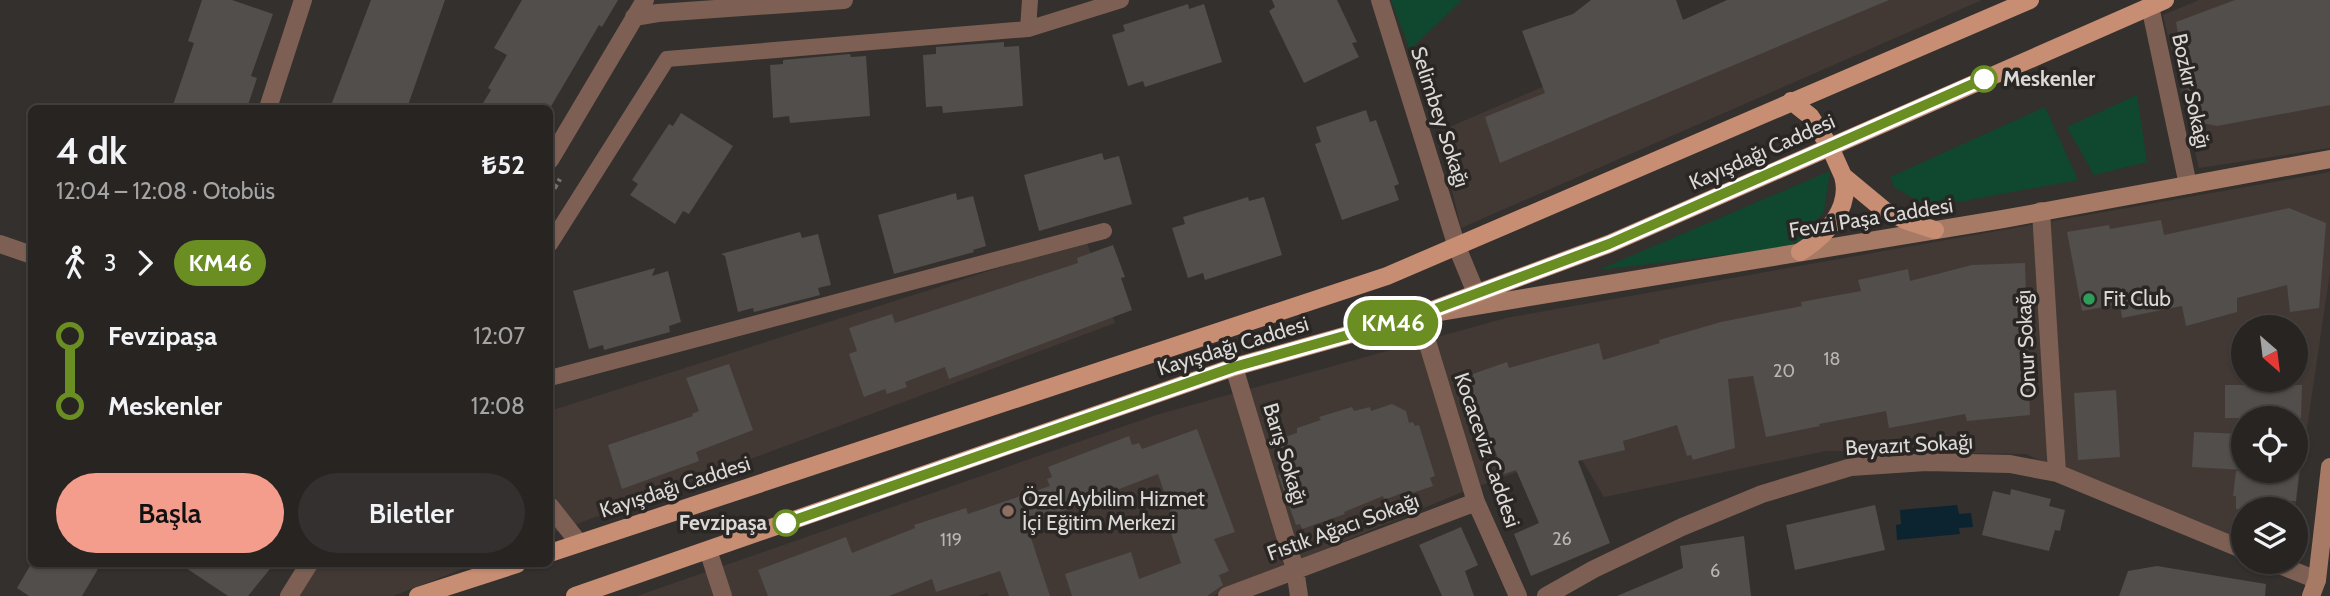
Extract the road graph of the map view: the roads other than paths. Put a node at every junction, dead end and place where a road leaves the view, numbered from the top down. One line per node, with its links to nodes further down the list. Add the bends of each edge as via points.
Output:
1 (303, 0): 12 (street)
2 (645, 0): 9 (street)
3 (844, 0): 9 (street)
4 (1030, 0): 10 (lane)
5 (1121, 0): 10 (lane)
6 (1380, 0): 23 (street, Selimbey Sokağı)
7 (2030, 0): 11 (main road, Kayışdağı Caddesi)
8 (2157, 3): 13 (main road, Kayışdağı Caddesi); 17 (street, Bozkır Sokağı)
9 (634, 17): 14 (street)
10 (1028, 29): 21 (lane, via 667,59)
11 (1791, 101): 13 (main road, via 1810,116); 23 (main road, Kayışdağı Caddesi)
12 (269, 105)
13 (1830, 148): 16 (main road); 26 (main road, Kayışdağı Caddesi, via 1609,244)
14 (553, 155)
15 (2330, 159): 17 (street, Fevzi Paşa Caddesi)
16 (1843, 176): 19 (main road, via 1884,210); 24 (main road, via 1847,190 1836,218 1819,240)
17 (2188, 185): 18 (street, Fevzi Paşa Caddesi)
18 (2041, 211): 19 (street, Fevzi Paşa Caddesi); 30 (street, Onur Sokağı)
19 (1935, 230): 24 (street, Fevzi Paşa Caddesi)
20 (1104, 231): 29 (lane)
21 (553, 239)
22 (0, 244): 25 (street)
23 (1457, 247): 26 (street, Selimbey Sokağı); 34 (main road, Kayışdağı Caddesi, via 1387,276)
24 (1800, 252): 27 (street, Fevzi Paşa Caddesi)
25 (28, 254)
26 (1476, 293): 27 (main road, Kayışdağı Caddesi)
27 (1419, 315): 28 (main road, Kayışdağı Caddesi); 32 (street, Kocaceviz Caddesi)
28 (1234, 367): 36 (main road, Kayışdağı Caddesi); 40 (street, Barış Sokağı)
29 (553, 378)
30 (2057, 473): 35 (street, Beyazıt Sokağı); 50 (street, Beyazıt Sokağı, via 2010,464 1851,467 1762,494 1682,527)
31 (2329, 479): 42 (street)
32 (1476, 502): 40 (street, Fıstık Ağacı Sokağı); 49 (street, Kocaceviz Caddesi)
33 (553, 510): 34 (street)
34 (579, 543): 37 (main road, Kayışdağı Caddesi)
35 (2231, 545)
36 (708, 550): 45 (main road, Kayışdağı Caddesi); 46 (street)
37 (553, 552)
38 (307, 567): 43 (street)
39 (508, 567): 44 (main road)
40 (1296, 569): 47 (street, Fıstık Ağacı Sokağı); 48 (street, Barış Sokağı)
41 (2291, 574): 42 (street)
42 (2314, 588)
43 (289, 596)
44 (418, 596)
45 (575, 596)
46 (723, 596)
47 (1227, 596)
48 (1299, 596)
49 (1518, 596)
50 (1546, 596)

